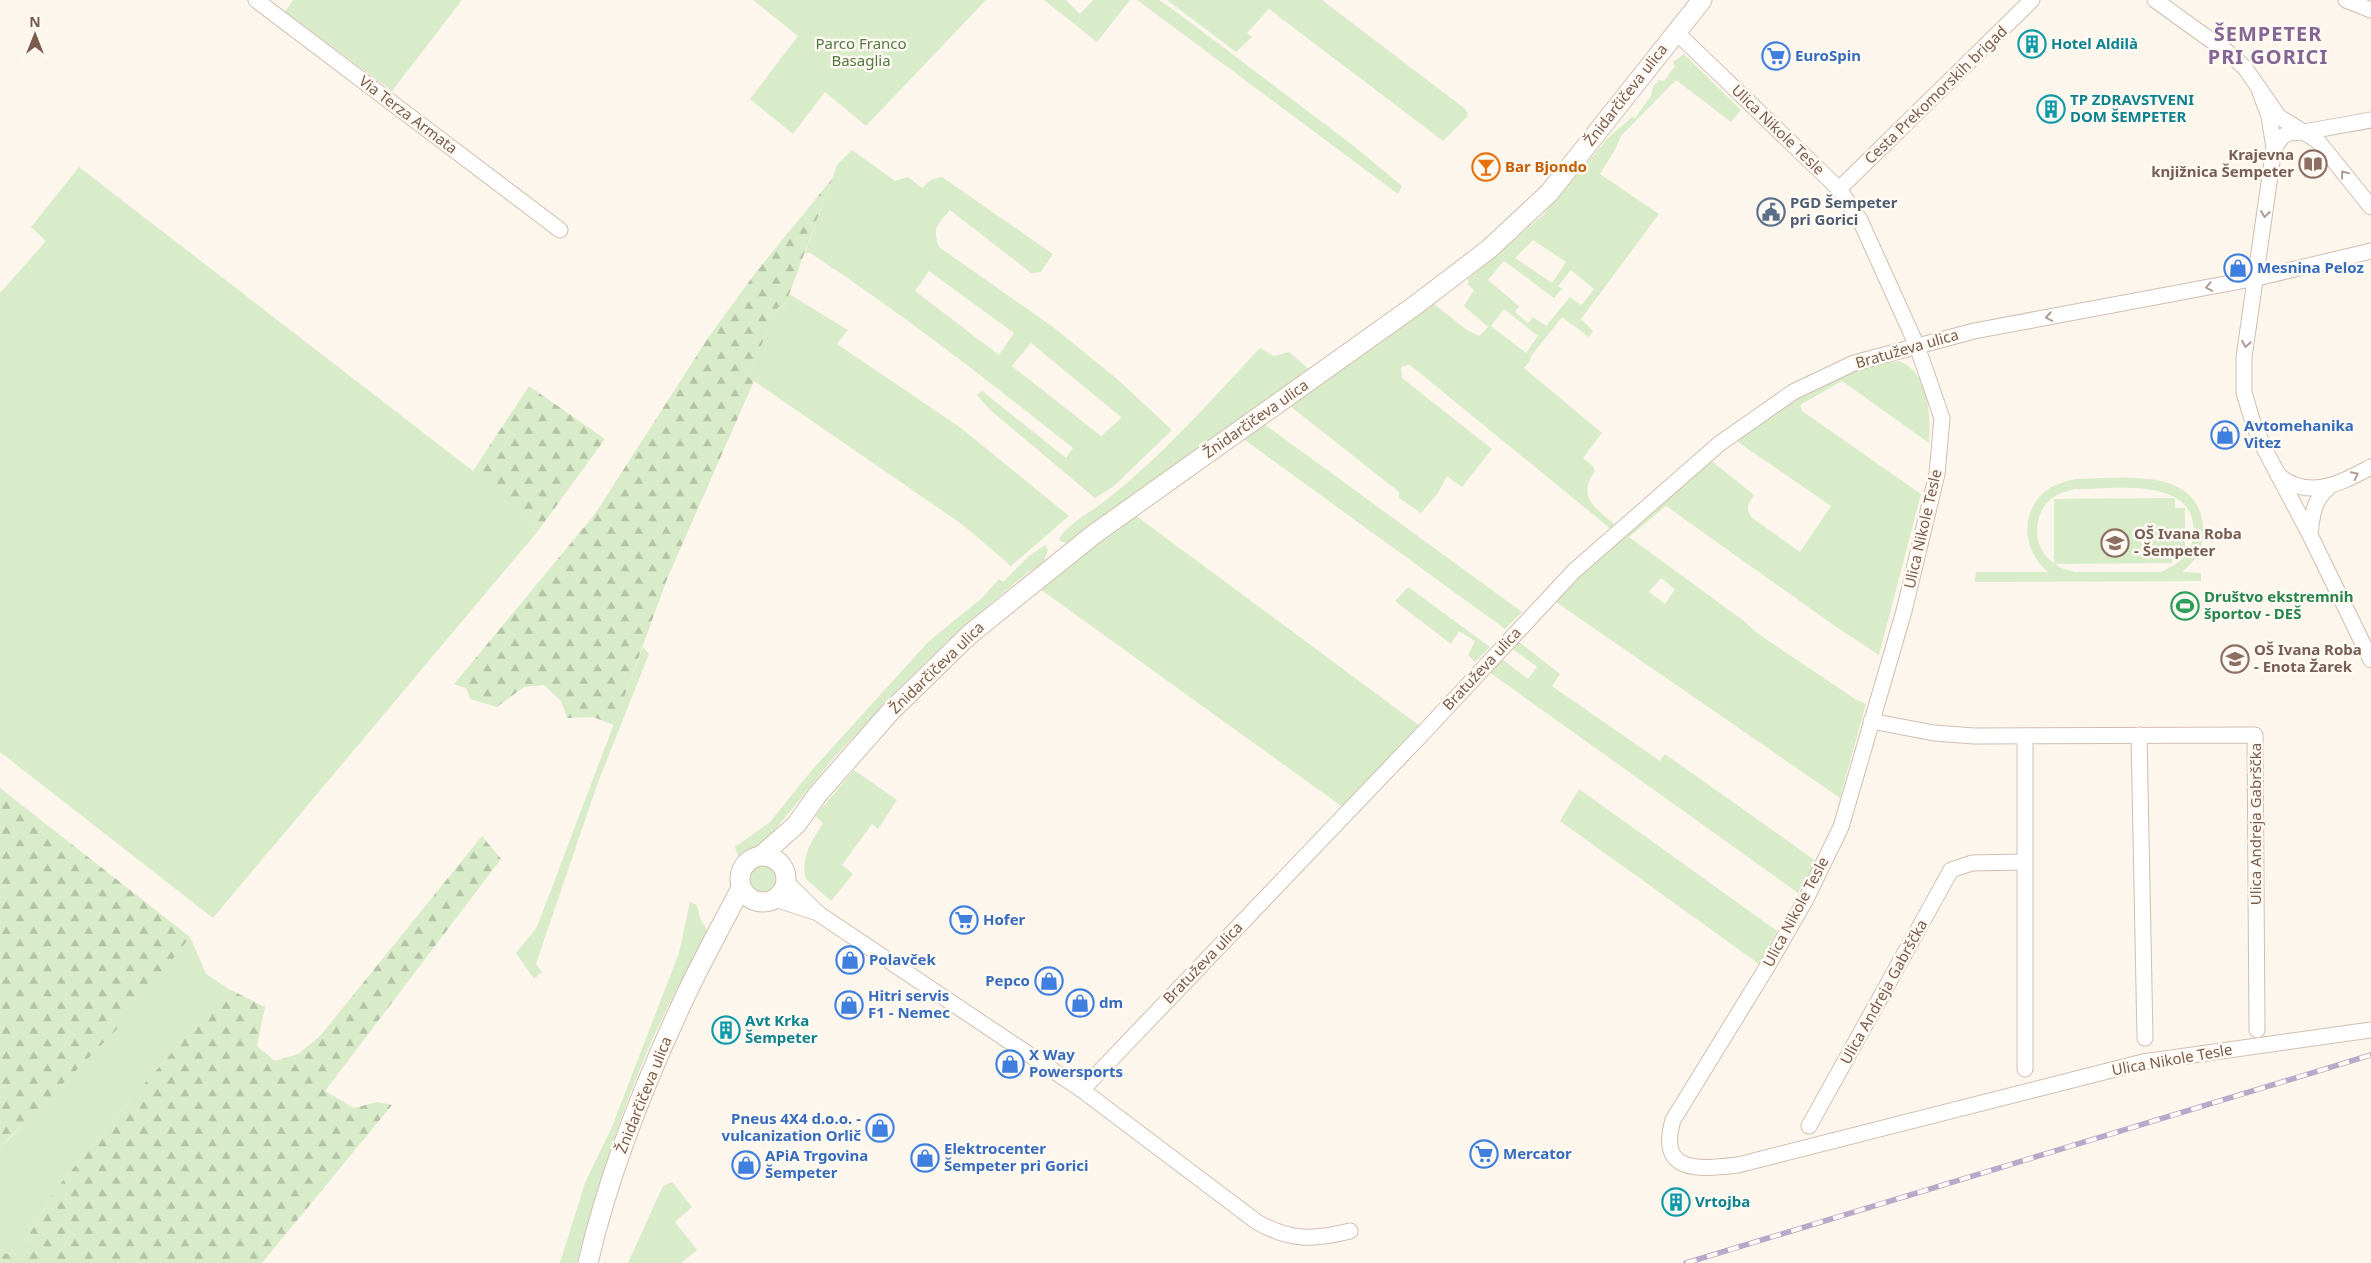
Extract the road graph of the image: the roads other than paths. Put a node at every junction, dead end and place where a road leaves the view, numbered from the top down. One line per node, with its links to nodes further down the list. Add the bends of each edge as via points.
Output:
1 (256, 0): 14 (street, Via Terza Armata)
2 (1702, 0): 7 (street, Žnidarčičeva ulica)
3 (2032, 0): 12 (street, Cesta Prekomorskih brigad)
4 (2155, 0): 8 (street, via 2228,51 2245,68)
5 (2346, 0): 6 (street)
6 (2371, 10)
7 (1676, 32): 12 (street, Ulica Nikole Tesle); 26 (street, Žnidarčičeva ulica, via 1550,193 1496,242 1417,304 1093,535 969,635 891,711 818,794)
8 (2260, 92): 10 (street, via 2279,117); 11 (street, via 2269,116)
9 (2371, 120): 10 (street)
10 (2304, 132): 11 (street, via 2283,136); 13 (street, one-way to 10, via 2318,141)
11 (2274, 148): 16 (street, one-way to 16)
12 (1839, 189): 17 (street, Ulica Nikole Tesle, via 1860,220)
13 (2371, 207)
14 (560, 230)
15 (2371, 251): 16 (street, Bratuževa ulica)
16 (2257, 278): 17 (street, Bratuževa ulica, one-way to 17, via 1974,330); 19 (street, one-way to 19, via 2244,357 2244,392 2252,423)
17 (1917, 346): 23 (street, Ulica Nikole Tesle, via 1942,418 1937,474 1904,611); 38 (street, Bratuževa ulica, via 1854,363 1793,392 1719,444 1574,570)
18 (2371, 468): 20 (street, one-way to 18)
19 (2278, 475): 20 (street, via 2305,488); 21 (street)
20 (2328, 488): 21 (street, via 2318,498)
21 (2310, 535): 22 (street)
22 (2371, 660)
23 (1871, 721): 25 (street, Ulica Andreja Gabrščka, via 1934,733); 35 (street, Ulica Nikole Tesle, via 1840,827 1806,898 1672,1120 1668,1135 1671,1154 1683,1165 1702,1169 1738,1165 2143,1062)
24 (2138, 735): 25 (street, Ulica Andreja Gabrščka); 34 (street, Ulica Andreja Gabrščka, via 2255,735); 36 (street)
25 (2024, 736): 28 (street)
26 (796, 825): 27 (street, Žnidarčičeva ulica); 29 (street, Žnidarčičeva ulica)
27 (762, 855): 29 (street, via 774,858); 30 (street, Žnidarčičeva ulica, via 743,866 739,880)
28 (2024, 862): 37 (street); 39 (street, Ulica Andreja Gabrščka, via 1972,862 1951,870)
29 (785, 874): 31 (street, Žnidarčičeva ulica, via 781,895); 32 (street)
30 (741, 888): 31 (street, via 749,898); 33 (street, Žnidarčičeva ulica)
31 (766, 901): 32 (street); 33 (street, Žnidarčičeva ulica)
32 (819, 914): 38 (street)
33 (718, 933): 41 (street, Žnidarčičeva ulica, via 684,999 638,1104 598,1220)
34 (2257, 1030)
35 (2371, 1030)
36 (2145, 1038)
37 (2026, 1068)
38 (1082, 1090): 40 (street, via 1272,1231 1289,1237 1308,1238)
39 (1809, 1126)
40 (1350, 1231)
41 (588, 1263)

